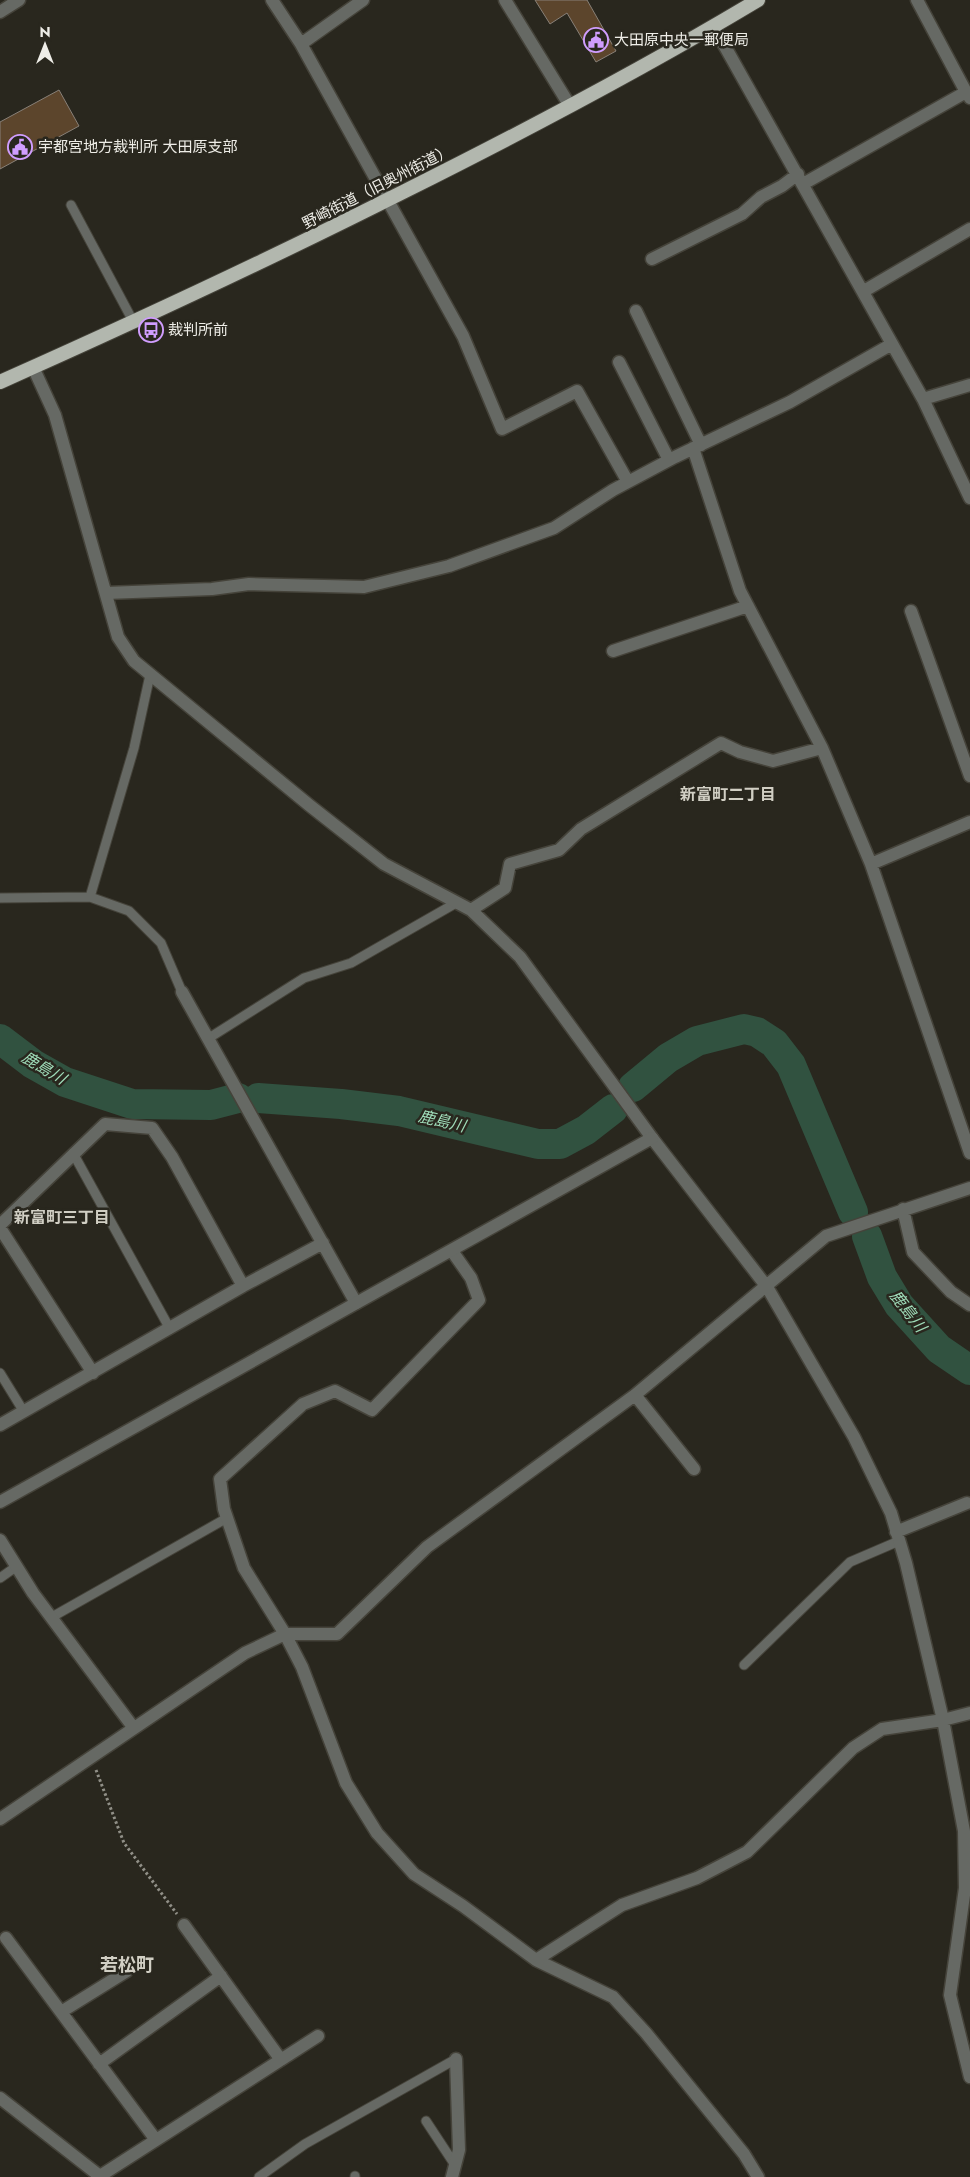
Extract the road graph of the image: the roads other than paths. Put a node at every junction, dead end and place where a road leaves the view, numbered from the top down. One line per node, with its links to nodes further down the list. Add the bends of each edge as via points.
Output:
1 (19, 0): 7 (street)
2 (272, 0): 9 (street)
3 (363, 0): 9 (street)
4 (505, 0): 11 (street)
5 (756, 0): 8 (highway, 野崎街道（旧奥州街道）)
6 (917, 0): 10 (street)
7 (0, 12)
8 (714, 27): 11 (highway, 野崎街道（旧奥州街道）); 12 (street)
9 (301, 44): 13 (street)
10 (968, 95): 12 (street)
11 (570, 106): 13 (highway, 野崎街道（旧奥州街道）)
12 (800, 179): 16 (street, via 761,197 742,214); 17 (street)
13 (387, 200): 19 (highway, 野崎街道（旧奥州街道）); 28 (street, via 463,336 502,429 577,391)
14 (71, 205): 19 (lane)
15 (970, 229): 17 (street)
16 (652, 259)
17 (864, 291): 20 (street)
18 (636, 311): 26 (street)
19 (134, 323): 22 (highway, 野崎街道（旧奥州街道）)
20 (892, 344): 25 (street); 26 (street, via 790,402)
21 (619, 362): 27 (street)
22 (32, 367): 23 (highway, 野崎街道（旧奥州街道）); 30 (street, via 55,415)
23 (0, 382)
24 (970, 384): 25 (street)
25 (923, 399): 29 (street)
26 (697, 446): 27 (street); 31 (street, via 740,591)
27 (669, 460): 28 (street)
28 (628, 482): 30 (street, via 554,528 449,566 364,587 249,584)
29 (970, 498)
30 (106, 593): 34 (street, via 118,637 134,662)
31 (748, 606): 33 (street); 35 (street)
32 (911, 611): 36 (street)
33 (613, 651)
34 (150, 675): 39 (lane, via 134,748); 41 (street, via 384,864)
35 (822, 748): 38 (street); 42 (street, via 773,761 721,743 581,829 559,850 510,864 505,888)
36 (970, 776)
37 (970, 822): 38 (street)
38 (871, 864): 47 (street)
39 (90, 897): 40 (lane); 43 (lane, via 128,911 161,943)
40 (0, 898)
41 (456, 903): 42 (street); 44 (lane, via 351,963 304,978)
42 (471, 910): 45 (street, via 520,957)
43 (182, 992): 44 (street)
44 (209, 1038): 51 (street)
45 (652, 1138): 52 (street); 54 (street)
46 (73, 1153): 50 (street); 53 (street, via 105,1124 152,1128 172,1157); 57 (lane)
47 (970, 1153)
48 (970, 1188): 49 (street)
49 (903, 1209): 54 (street, via 826,1236); 56 (street, via 913,1252 951,1292)
50 (0, 1226): 59 (street)
51 (323, 1244): 53 (street); 55 (street)
52 (452, 1251): 55 (street); 66 (street, via 471,1278 479,1300 372,1410 335,1391 303,1404 220,1479)
53 (243, 1286): 57 (street)
54 (766, 1287): 60 (street); 67 (street, via 854,1437 891,1514)
55 (356, 1303): 64 (street)
56 (970, 1305)
57 (170, 1329): 59 (street)
58 (0, 1373): 61 (lane)
59 (93, 1373): 61 (street)
60 (635, 1394): 63 (street); 72 (street, via 427,1548 337,1634)
61 (24, 1412): 62 (street)
62 (0, 1425)
63 (694, 1469)
64 (0, 1502)
65 (967, 1503): 67 (street)
66 (227, 1518): 71 (lane); 72 (street, via 244,1568)
67 (898, 1536): 73 (lane, via 850,1562); 75 (street)
68 (0, 1540): 69 (street)
69 (17, 1566): 70 (lane); 71 (street)
70 (0, 1578)
71 (52, 1617): 76 (street)
72 (285, 1634): 76 (street, via 245,1653); 80 (street, via 302,1667 346,1783 377,1833 414,1874)
73 (744, 1664)
74 (970, 1713): 75 (street)
75 (943, 1720): 80 (street, via 882,1729 853,1748 747,1852 697,1878 622,1905); 88 (street, via 964,1831 965,1888 950,1995)
76 (133, 1727): 77 (street)
77 (0, 1819)
78 (184, 1925): 82 (street)
79 (6, 1938): 83 (street)
80 (536, 1960): 95 (street, via 614,1997 744,2154)
81 (127, 1971): 83 (street)
82 (221, 1976): 86 (street); 87 (street)
83 (60, 2012): 87 (street)
84 (318, 2036): 86 (street)
85 (456, 2059): 92 (street, via 459,2150); 94 (lane, via 305,2144)
86 (281, 2060): 91 (street)
87 (99, 2064): 91 (street)
88 (970, 2077)
89 (0, 2098): 93 (street)
90 (426, 2121): 92 (lane)
91 (156, 2140): 93 (street)
92 (453, 2171)
93 (100, 2176)
94 (259, 2177)
95 (758, 2177)

